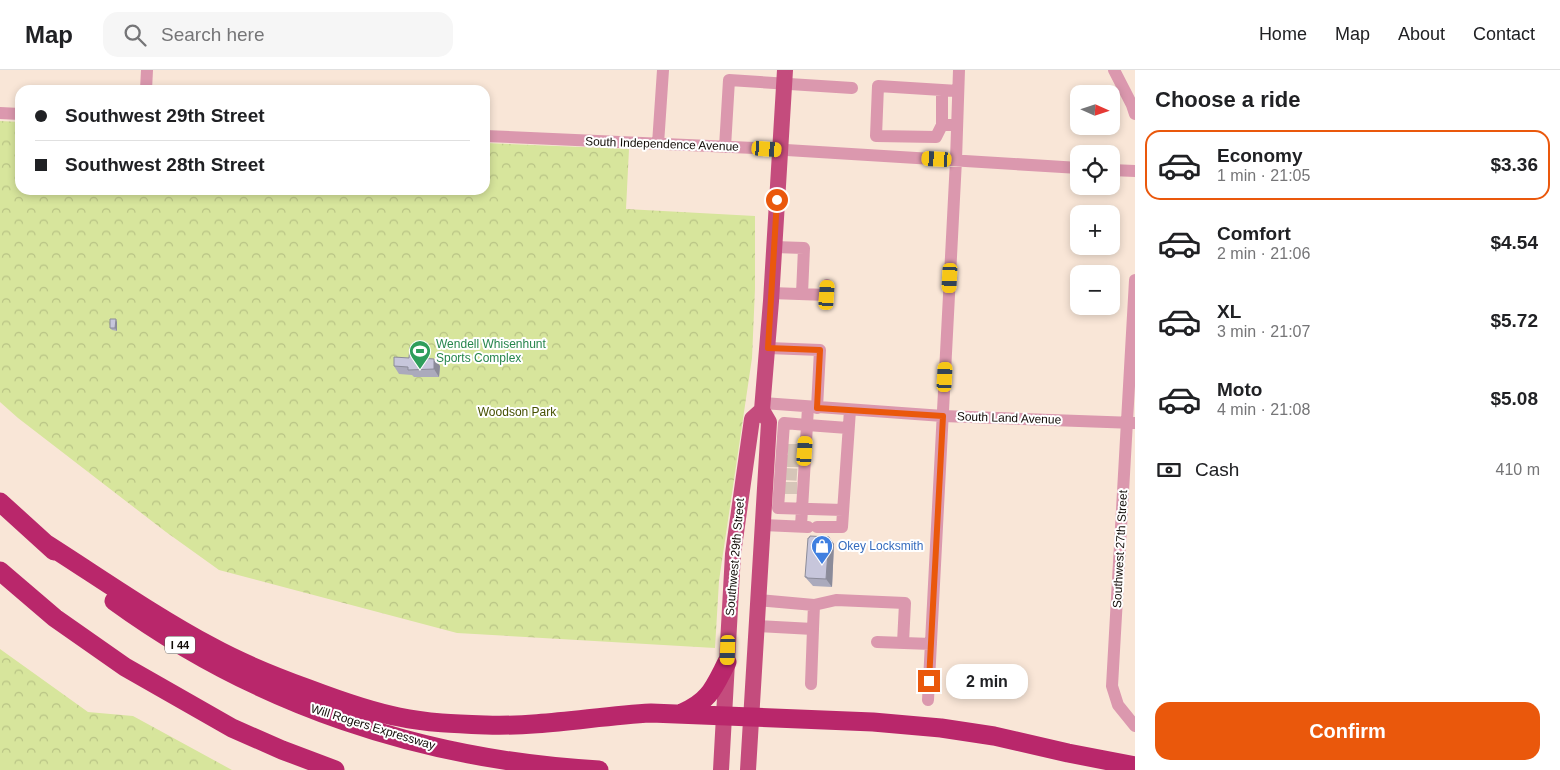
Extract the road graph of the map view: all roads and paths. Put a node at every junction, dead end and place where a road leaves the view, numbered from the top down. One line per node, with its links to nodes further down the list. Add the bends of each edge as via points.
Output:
1 (147, 70): 6 (street)
2 (663, 70): 16 (street)
3 (959, 70): 9 (street)
4 (1114, 70): 12 (street)
5 (785, 77): 7 (street); 17 (street, via 729,80); 18 (main road, Southwest 29th Street)
6 (146, 85)
7 (852, 88)
8 (942, 90): 9 (street); 14 (street); 14 (street, via 878,86 876,136 936,137)
9 (958, 91): 13 (street)
10 (0, 113): 11 (street)
11 (15, 114)
12 (1135, 114)
13 (957, 124): 14 (street); 19 (street)
14 (942, 125)
15 (490, 136): 16 (street, South Independence Avenue)
16 (658, 144): 17 (street, South Independence Avenue)
17 (725, 147): 18 (street, South Independence Avenue)
18 (780, 150): 19 (street, South Independence Avenue); 23 (main road, Southwest 29th Street)
19 (956, 160): 20 (street, South Independence Avenue); 32 (street)
20 (1070, 167)
21 (1120, 170): 22 (street)
22 (1135, 171)
23 (774, 247): 26 (main road, Southwest 29th Street); 27 (street, via 804,248)
24 (1135, 280): 33 (street, Southwest 27th Street)
25 (827, 285): 27 (street, via 827,295)
26 (771, 293): 27 (street); 28 (main road, Southwest 29th Street)
27 (802, 294)
28 (768, 348): 29 (main road, Southwest 29th Street); 30 (street, via 820,350)
29 (762, 407): 30 (street, South Land Avenue); 41 (main road, Southwest 29th Street, via 769,422); 52 (main road, Southwest 29th Street, via 752,419 736,528)
30 (812, 407): 31 (street, South Land Avenue); 34 (street)
31 (850, 410): 32 (street, South Land Avenue); 35 (street)
32 (943, 416): 33 (street, South Land Avenue); 51 (street)
33 (1131, 423): 58 (street, Southwest 27th Street, via 1112,686 1124,715)
34 (807, 425): 35 (street); 36 (street); 36 (street, via 784,424)
35 (848, 428): 40 (street)
36 (793, 456): 37 (street, via 801,475); 37 (street, via 783,474)
37 (792, 488): 39 (street); 39 (street, via 778,508)
38 (0, 502): 43 (highway, Will Rogers Expressway / I 44)
39 (802, 508): 40 (street); 42 (street)
40 (843, 510): 42 (street, via 842,527)
41 (763, 525): 42 (street); 45 (main road, Southwest 29th Street)
42 (808, 527)
43 (45, 544): 55 (highway, via 213,648 270,675 362,708 425,722 487,726 548,723 619,714); 61 (highway, Will Rogers Expressway / I 44, via 109,598 151,628 241,679 281,697 333,718 447,750 531,764)
44 (0, 571): 60 (highway, via 55,618 125,667 232,728)
45 (758, 600): 46 (street); 47 (main road, Southwest 29th Street)
46 (814, 605): 48 (street); 50 (street, via 836,600 905,603)
47 (756, 626): 48 (street); 57 (main road, Southwest 29th Street)
48 (813, 629): 53 (street)
49 (877, 642): 50 (street)
50 (903, 643): 51 (street)
51 (931, 644): 54 (street)
52 (727, 662): 55 (highway, via 707,697); 56 (main road, Southwest 29th Street)
53 (811, 684)
54 (928, 700)
55 (681, 714): 56 (highway)
56 (724, 715): 57 (highway); 62 (main road, Southwest 29th Street)
57 (751, 717): 59 (highway, via 941,728); 63 (main road, Southwest 29th Street)
58 (1135, 726)
59 (1135, 766)
60 (335, 770)
61 (599, 770)
62 (721, 770)
63 (748, 770)

